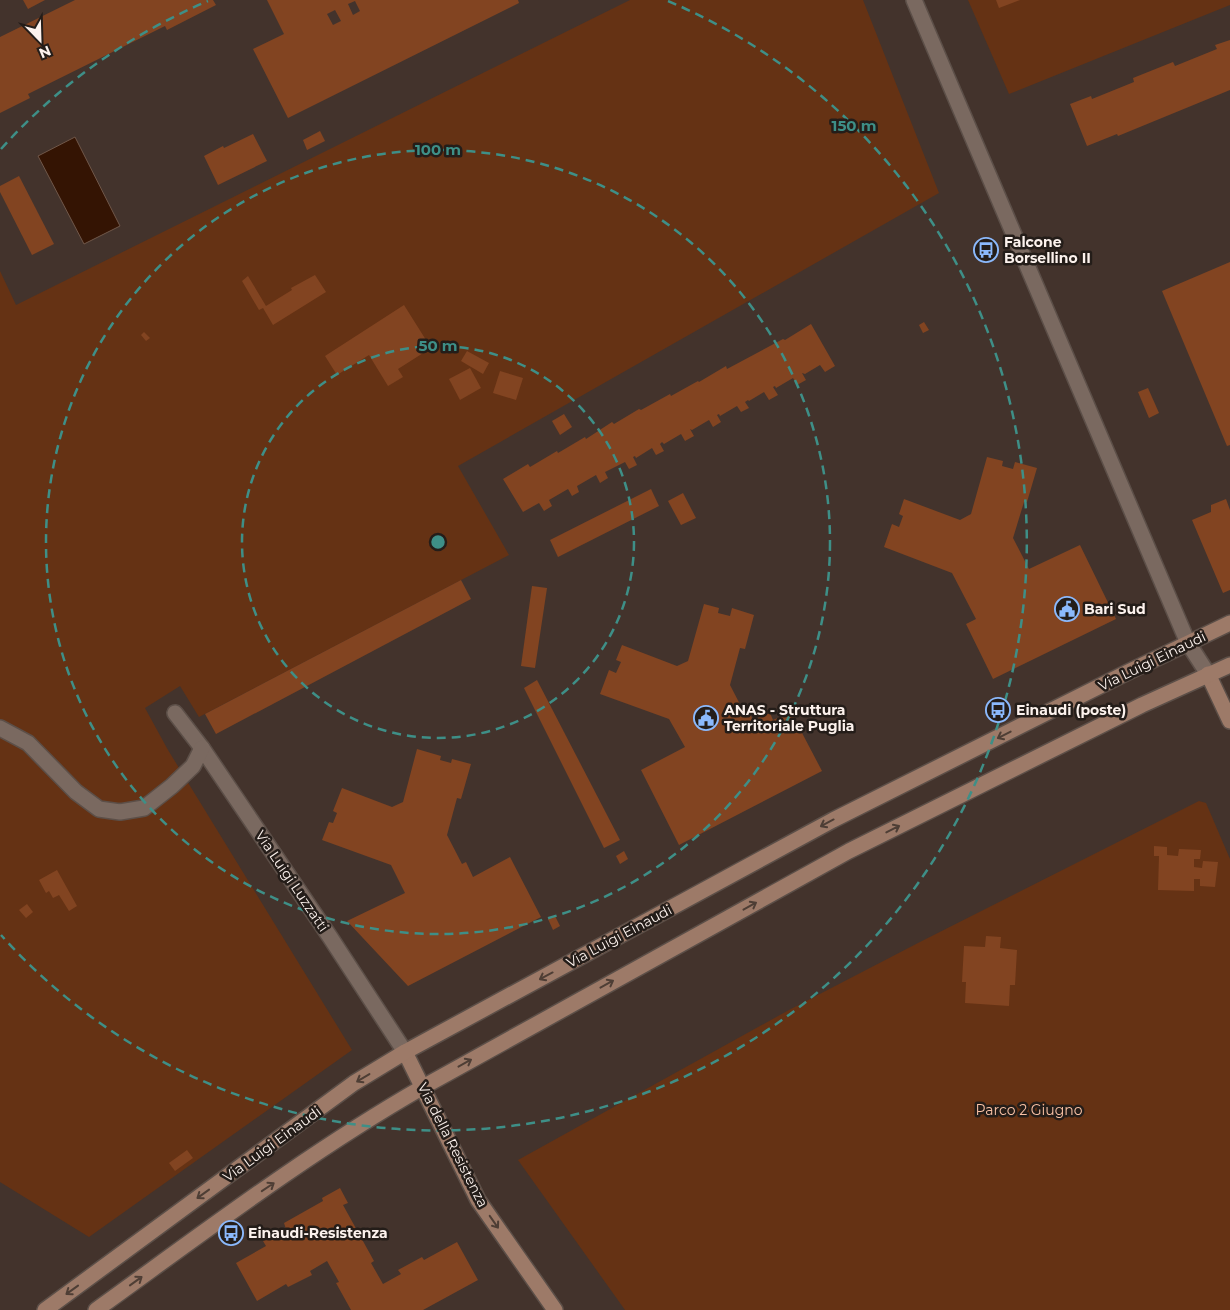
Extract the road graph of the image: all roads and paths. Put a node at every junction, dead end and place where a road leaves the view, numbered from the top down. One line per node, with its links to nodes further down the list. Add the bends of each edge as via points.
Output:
1 (914, 0): 3 (street)
2 (1230, 623): 3 (main road, Via Luigi Einaudi)
3 (1188, 643): 5 (street); 10 (main road, Via Luigi Einaudi, one-way to 10, via 833,820)
4 (1230, 665): 5 (main road)
5 (1208, 674): 7 (main road); 11 (main road, one-way to 5, via 849,851)
6 (175, 713): 9 (street, Via Luigi Luzzatti)
7 (1230, 721)
8 (0, 728): 9 (street, via 28,743 76,792 98,809 120,812 144,808 193,766)
9 (202, 748): 10 (street, Via Luigi Luzzatti)
10 (405, 1052): 11 (main road, Via della Resistenza); 12 (main road, Via Luigi Einaudi, one-way to 12, via 354,1083)
11 (422, 1087): 13 (main road, one-way to 11, via 251,1198 374,1115); 14 (main road, Via della Resistenza, one-way to 14, via 478,1200)
12 (45, 1310)
13 (96, 1310)
14 (555, 1310)

